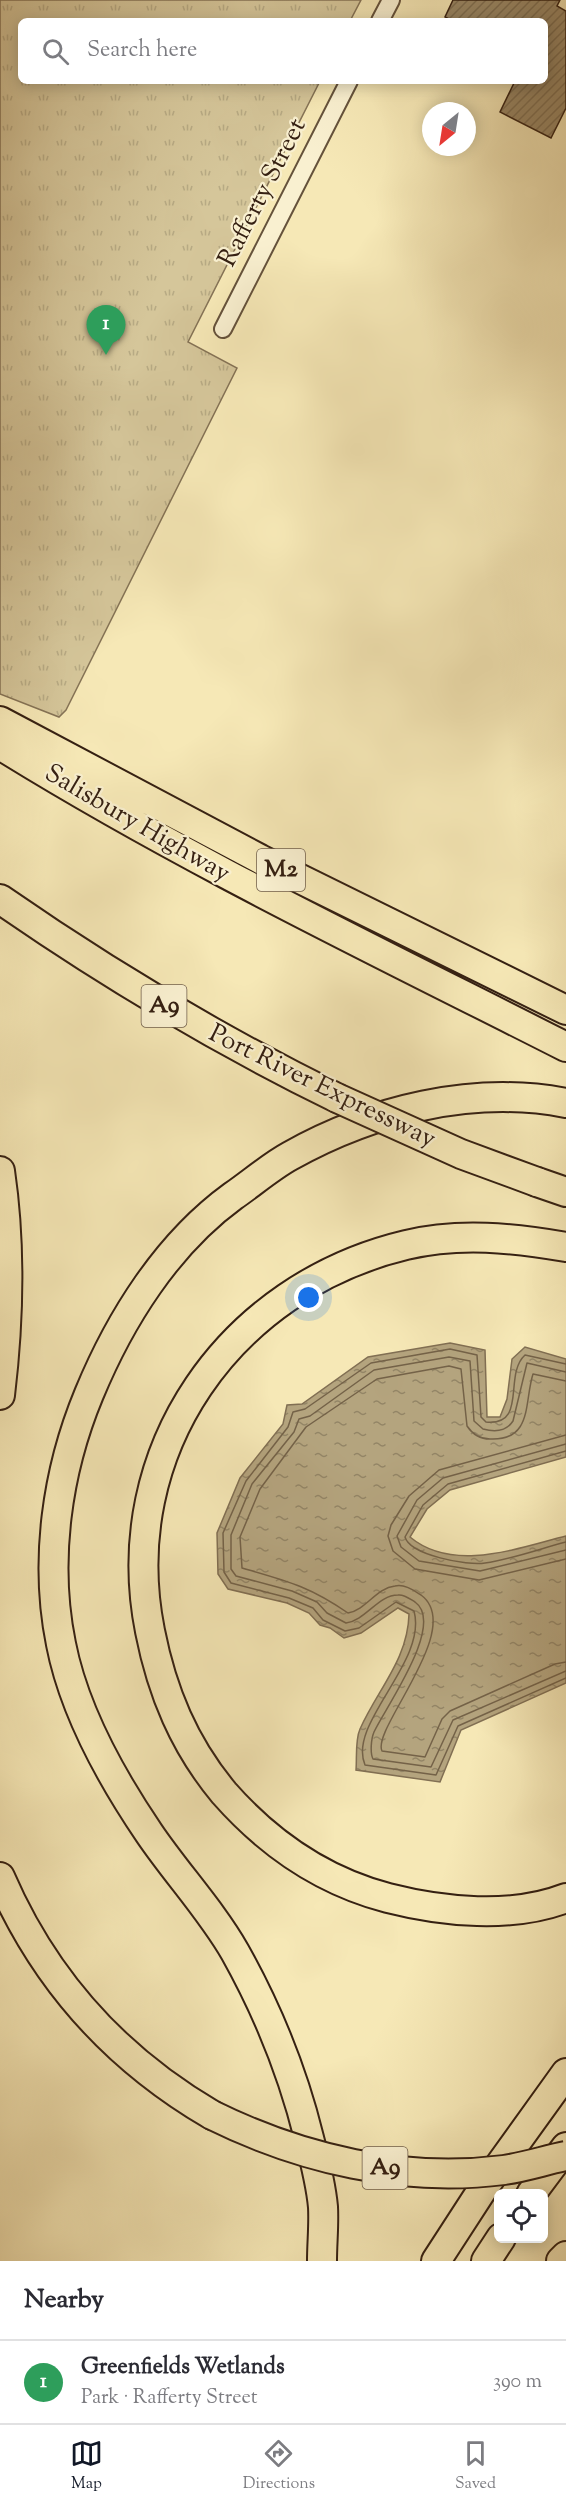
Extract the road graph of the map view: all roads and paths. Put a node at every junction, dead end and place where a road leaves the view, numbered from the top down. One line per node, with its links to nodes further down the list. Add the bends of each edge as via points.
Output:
1 (391, 0): 2 (street)
2 (382, 18)
3 (348, 84): 4 (street, Rafferty Street)
4 (223, 329)
5 (0, 721): 8 (highway, M2, via 260,859)
6 (0, 745): 9 (highway, Salisbury Highway, via 165,843)
7 (0, 899): 14 (highway, Port River Expressway / A9, bridge, via 76,952 250,1055 461,1154)
8 (566, 1010)
9 (500, 1014): 10 (highway); 11 (highway)
10 (566, 1039)
11 (566, 1047)
12 (566, 1103): 25 (highway, via 497,1098 427,1104 370,1119 288,1156 207,1215 160,1267 117,1335 76,1423 64,1470 58,1502 54,1594 61,1646 75,1693 114,1778 233,1948 283,2050 296,2084 317,2169 323,2206)
13 (0, 1171): 16 (highway, via 8,1285)
14 (566, 1192)
15 (566, 1247): 18 (highway, via 492,1237 408,1244 323,1274 283,1298 244,1330 212,1366 184,1408 162,1456 149,1498 143,1551 144,1601 158,1670 178,1724 207,1773 274,1843 316,1870 365,1892 416,1905 485,1910 520,1908)
16 (0, 1395)
17 (0, 1877): 21 (highway, A9, bridge, via 30,1938 79,2007 157,2081 258,2138 298,2152 372,2167 440,2174 504,2170)
18 (566, 1898)
19 (566, 2073): 26 (highway)
20 (566, 2147): 22 (highway)
21 (566, 2156)
22 (534, 2189)
23 (498, 2243): 27 (highway)
24 (566, 2256): 28 (highway)
25 (322, 2261)
26 (436, 2261)
27 (486, 2261)
28 (561, 2261)

